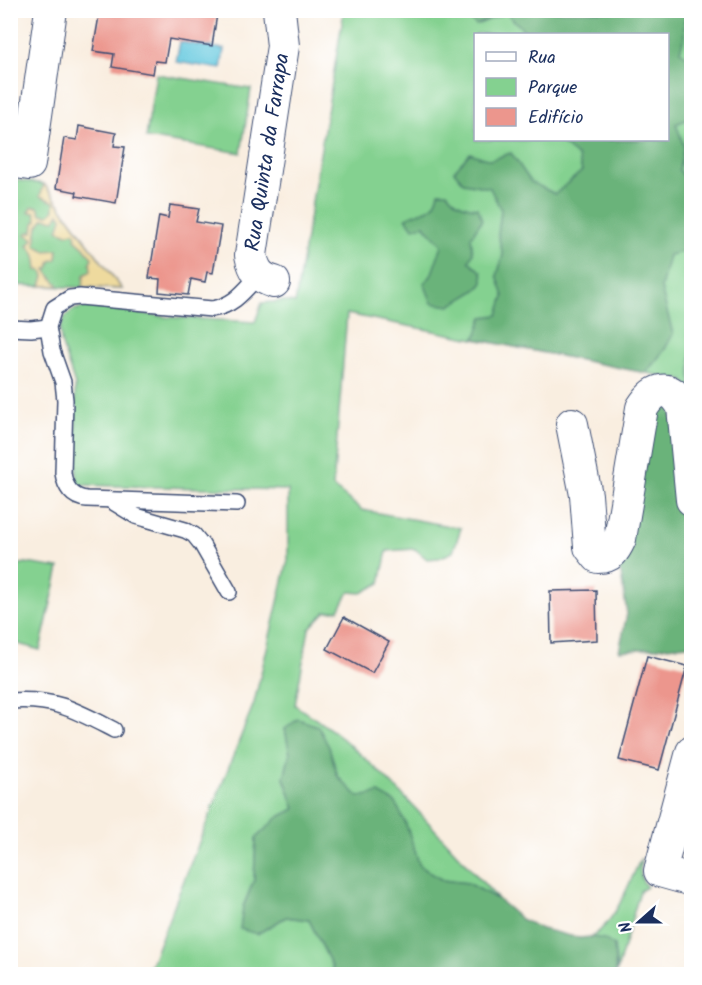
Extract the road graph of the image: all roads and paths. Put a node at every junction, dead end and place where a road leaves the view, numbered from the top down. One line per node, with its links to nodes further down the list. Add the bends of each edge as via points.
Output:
1 (51, 10): 3 (street, via 29,164)
2 (279, 10): 4 (street, Rua Quinta da Farrapa, via 283,46 251,255 253,266)
3 (10, 161)
4 (266, 279): 5 (lane, via 237,300 212,309 70,298 54,308)
5 (48, 327): 6 (lane); 8 (lane, via 65,400 64,484 80,498)
6 (10, 328)
7 (572, 424): 9 (street, via 586,495 590,547 598,556 610,555 620,539 642,408 654,392 670,392 683,407)
8 (108, 500): 10 (lane); 11 (lane, via 136,516 194,535)
9 (692, 500)
10 (237, 504)
11 (229, 592)
12 (10, 701): 13 (lane, via 57,704)
13 (114, 730)
14 (692, 752): 15 (street, via 660,871)
15 (692, 880)

